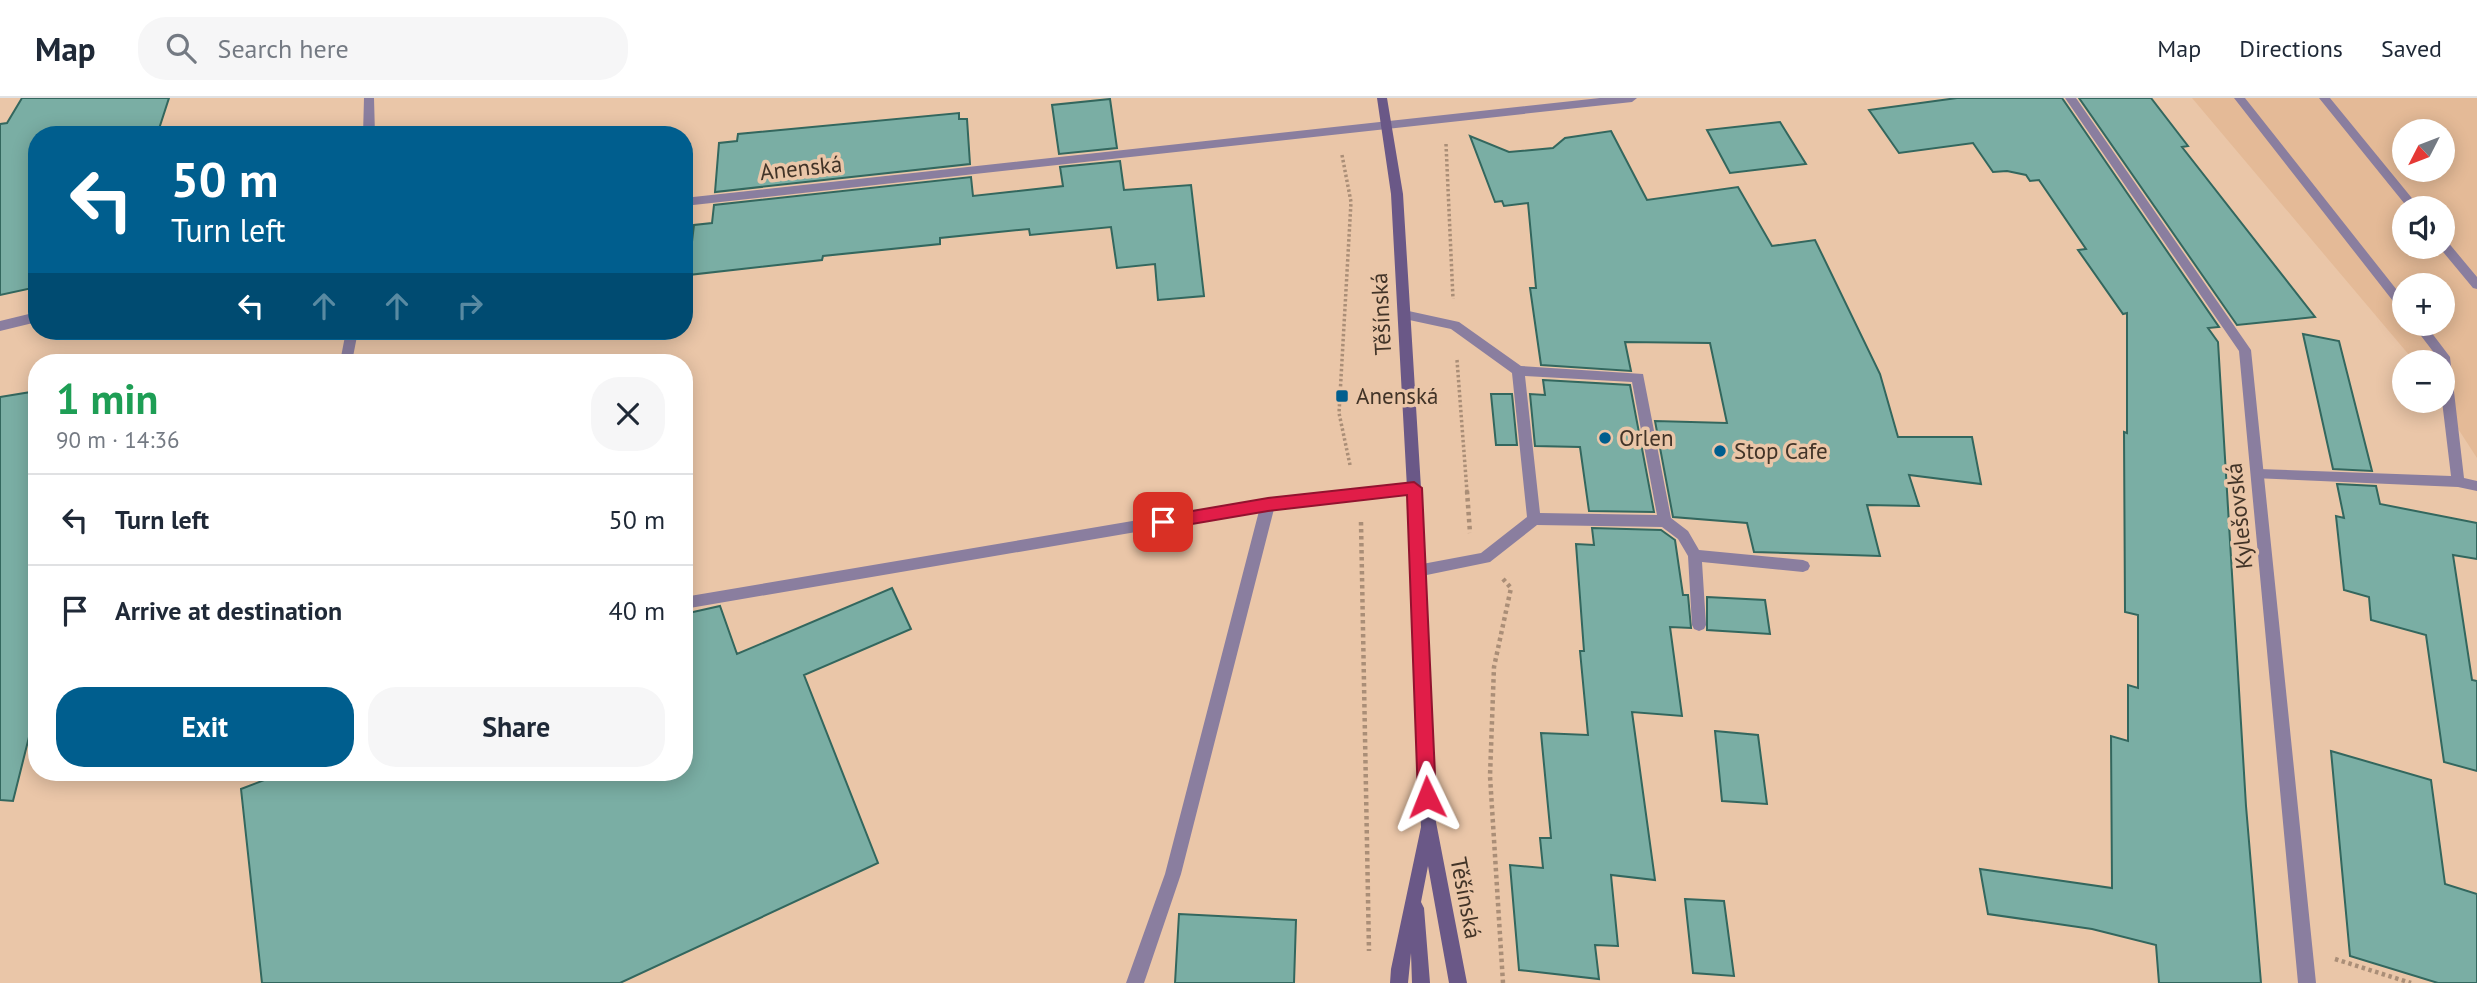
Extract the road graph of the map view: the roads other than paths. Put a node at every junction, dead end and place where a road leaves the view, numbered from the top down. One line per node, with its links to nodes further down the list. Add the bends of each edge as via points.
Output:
1 (369, 98): 7 (street)
2 (1382, 98): 8 (street, Těšínská)
3 (1632, 98): 8 (street, Anenská)
4 (2070, 98): 19 (street, Kylešovská, via 2245,349)
5 (2239, 98): 13 (street)
6 (2323, 98): 9 (street)
7 (369, 126)
8 (1387, 126): 10 (street, Anenská); 14 (street, Těšínská)
9 (2404, 196)
10 (693, 201)
11 (2455, 258): 12 (street)
12 (2477, 285)
13 (2392, 292)
14 (1404, 314): 18 (street, via 1455,325); 22 (street, Těšínská)
15 (28, 319): 16 (street)
16 (0, 326)
17 (2427, 336): 20 (street, via 2444,357)
18 (1518, 371): 24 (street); 25 (street, via 1637,377)
19 (2258, 474): 20 (street); 37 (street, Kylešovská)
20 (2458, 482): 21 (street)
21 (2477, 486)
22 (1414, 488): 23 (street); 28 (street, Těšínská)
23 (1268, 504): 29 (street); 33 (street, via 1173,874)
24 (1534, 519): 25 (street); 28 (street, via 1485,558)
25 (1665, 521): 26 (street, via 1683,535)
26 (1695, 555): 27 (street); 30 (street)
27 (1803, 566)
28 (1417, 570): 31 (street, Těšínská)
29 (693, 601)
30 (1699, 625)
31 (1428, 822): 32 (street, Těšínská); 36 (street, Těšínská)
32 (1415, 889): 34 (street, Těšínská); 35 (street, Těšínská)
33 (1135, 983)
34 (1399, 983)
35 (1421, 983)
36 (1458, 983)
37 (2306, 983)

